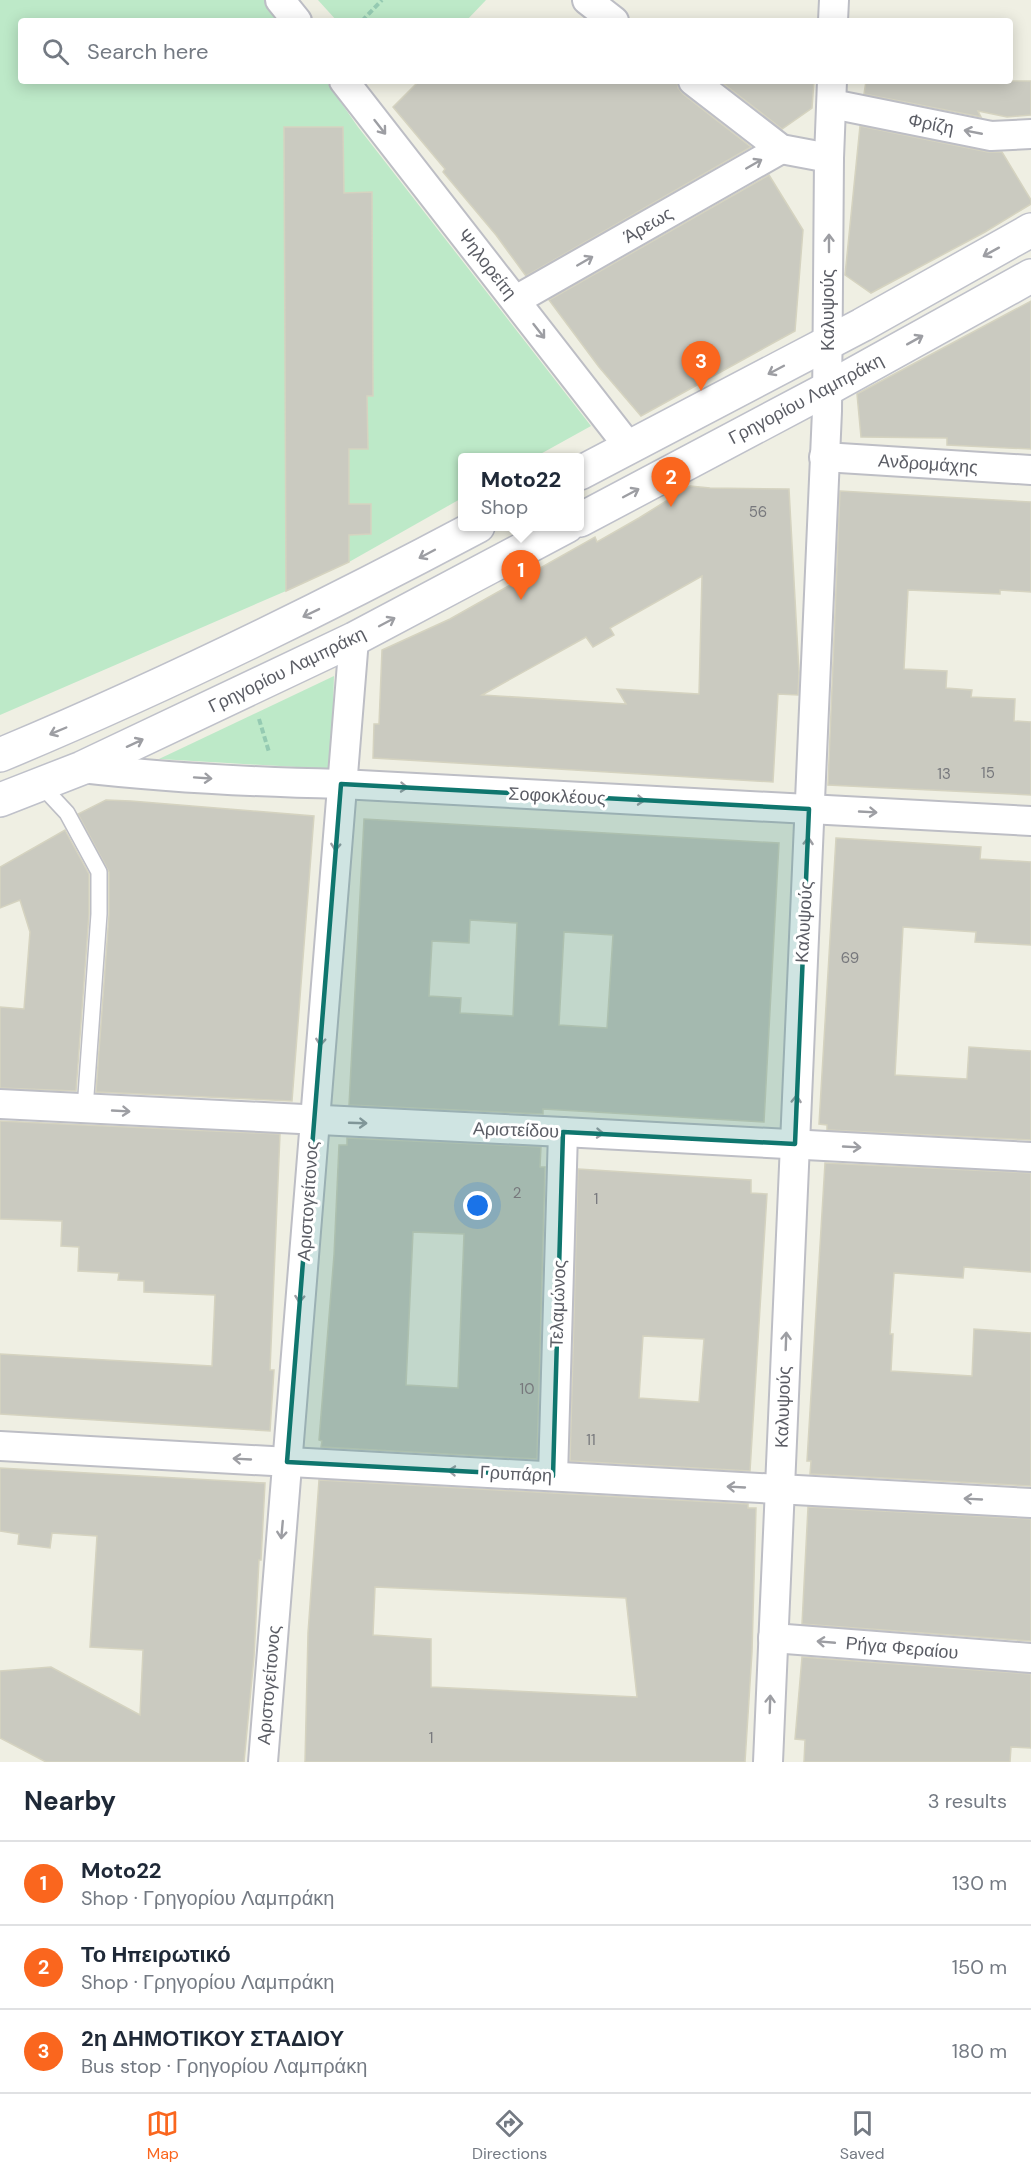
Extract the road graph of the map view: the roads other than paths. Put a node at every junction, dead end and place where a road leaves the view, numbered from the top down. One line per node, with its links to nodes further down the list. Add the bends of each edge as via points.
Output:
1 (280, 0): 4 (street)
2 (587, 0): 5 (street)
3 (834, 0): 6 (street)
4 (295, 18)
5 (610, 18)
6 (833, 18)
7 (347, 84): 15 (street, Ψηλορείτη, one-way to 15)
8 (697, 84): 11 (street)
9 (832, 93): 10 (street, Φρίζη, one-way to 9, via 991,136); 12 (street, Καλυψούς)
10 (1031, 134)
11 (781, 149): 12 (street); 15 (street, Άρεως, one-way to 11)
12 (829, 158): 16 (street, Καλυψούς, one-way to 12)
13 (1031, 230): 16 (street, one-way to 16)
14 (1031, 276): 17 (street, Γρηγορίου Λαμπράκη, one-way to 14)
15 (516, 300): 18 (street, Ψηλορείτη, one-way to 18)
16 (828, 343): 17 (street, Καλυψούς); 18 (street, one-way to 18)
17 (827, 389): 19 (street, Καλυψούς); 22 (street, Γρηγορίου Λαμπράκη, one-way to 17)
18 (629, 447): 20 (street)
19 (824, 457): 21 (street, Ανδρομάχης); 31 (street, Καλυψούς)
20 (584, 470)
21 (1031, 470)
22 (584, 517)
23 (469, 531): 26 (street, one-way to 26, via 208,663)
24 (558, 531): 25 (street, Γρηγορίου Λαμπράκη, one-way to 24)
25 (354, 639): 27 (street, Γρηγορίου Λαμπράκη, one-way to 25); 29 (street, Αριστογείτονος)
26 (0, 755)
27 (82, 768): 28 (street, Γρηγορίου Λαμπράκη); 29 (street, Σοφοκλέους, one-way to 29)
28 (40, 784): 30 (street, Γρηγορίου Λαμπράκη); 34 (lane, via 67,813 99,872)
29 (341, 784): 31 (street, Σοφοκλέους, one-way to 31); 35 (street, Αριστογείτονος, one-way to 35)
30 (0, 800)
31 (809, 809): 32 (street, Σοφοκλέους, one-way to 32); 37 (street, Καλυψούς, one-way to 31)
32 (1031, 821)
33 (0, 1104): 34 (street, Αριστείδου)
34 (85, 1109): 35 (street, Αριστείδου, one-way to 35)
35 (314, 1121): 36 (street, Αριστείδου, one-way to 36); 40 (street, Αριστογείτονος, one-way to 40)
36 (563, 1132): 37 (street, Αριστείδου, one-way to 37); 41 (street, Τελαμώνος)
37 (795, 1144): 38 (street, Αριστείδου, one-way to 38); 42 (street, Καλυψούς, one-way to 37)
38 (1031, 1157)
39 (0, 1446): 40 (street, Γρυπάρη, one-way to 39)
40 (287, 1462): 41 (street, Γρυπάρη, one-way to 40); 46 (street, Αριστογείτονος, one-way to 46)
41 (553, 1476): 42 (street, Γρυπάρη, one-way to 41)
42 (780, 1489): 43 (street, Γρυπάρη, one-way to 42); 44 (street, Καλυψούς)
43 (1031, 1503)
44 (773, 1638): 45 (street, Ρήγα Φεραίου, one-way to 44); 47 (street, Καλυψούς, one-way to 44)
45 (1031, 1659)
46 (263, 1762)
47 (768, 1762)

